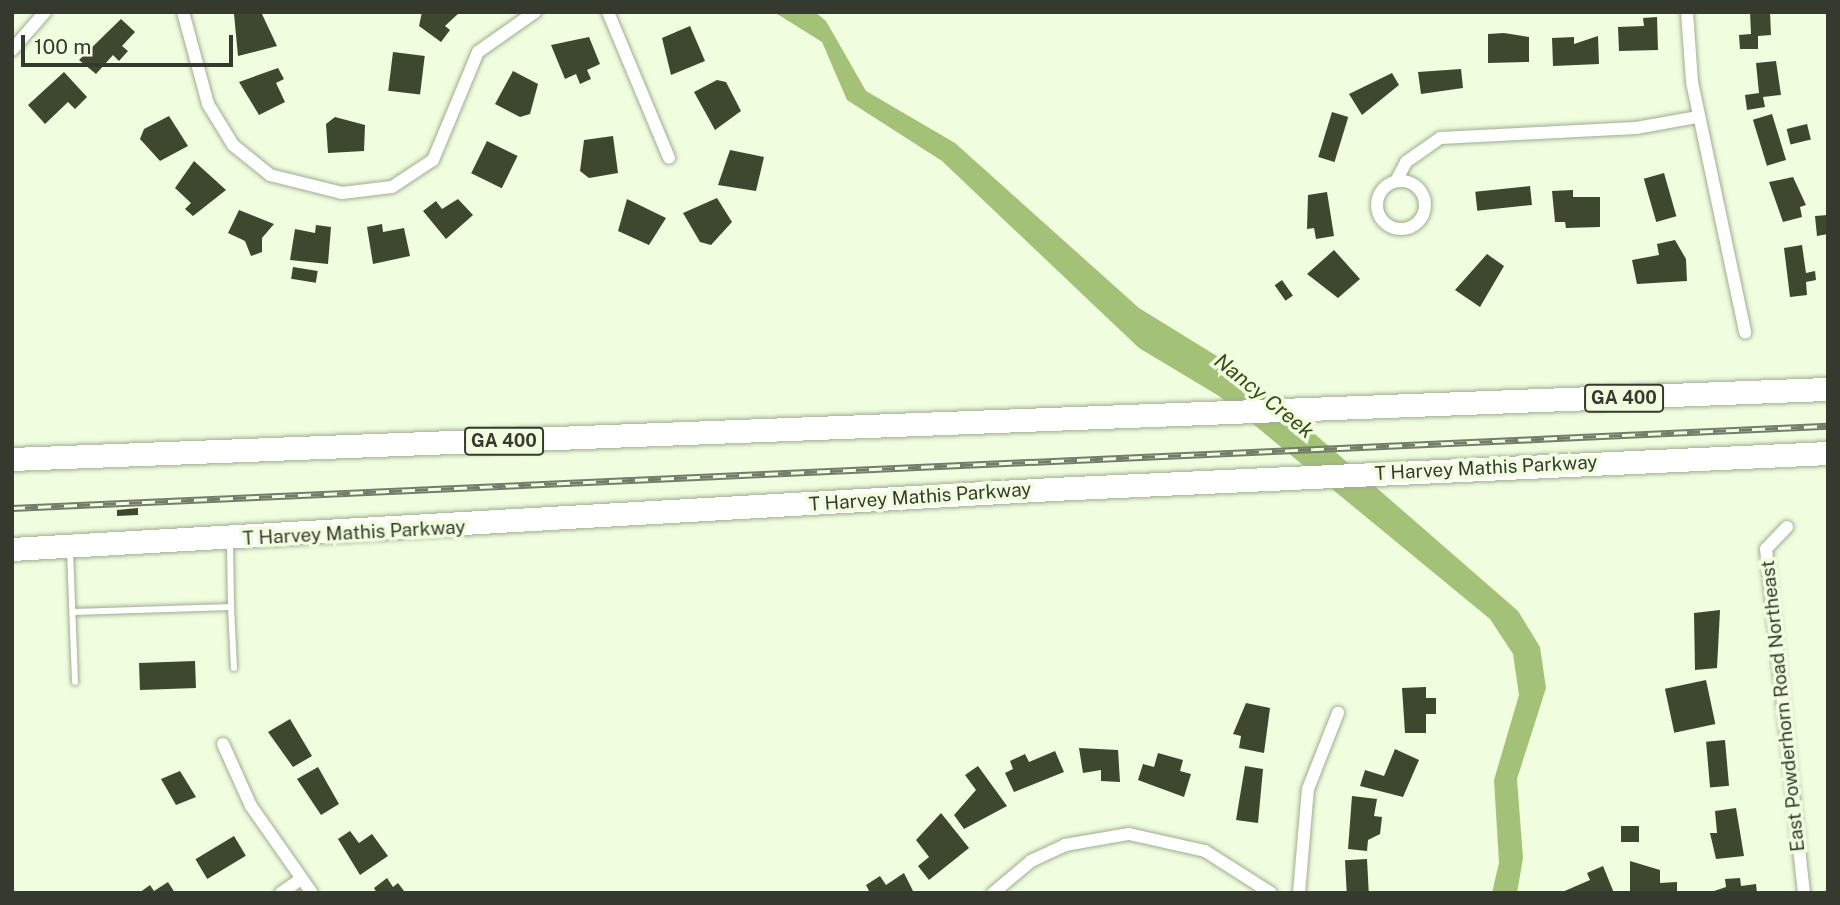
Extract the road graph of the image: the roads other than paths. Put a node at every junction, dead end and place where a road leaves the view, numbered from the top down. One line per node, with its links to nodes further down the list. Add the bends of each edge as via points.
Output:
1 (45, 12): 6 (street)
2 (183, 12): 3 (street, via 208,104 233,145 279,179 342,193 392,187 433,160 478,52)
3 (535, 12)
4 (608, 12): 8 (street)
5 (1687, 12): 7 (street)
6 (12, 50)
7 (1699, 117): 9 (street, via 1636,128 1440,138 1406,162); 10 (street)
8 (669, 158)
9 (1396, 181)
10 (1745, 332)
11 (1828, 389): 13 (highway, GA 400, via 1111,421)
12 (1828, 453): 15 (highway, T Harvey Mathis Parkway, via 1178,482)
13 (12, 459)
14 (1787, 527): 30 (street, East Powderhorn Road Northeast, via 1766,549)
15 (230, 539): 16 (highway, T Harvey Mathis Parkway); 18 (lane)
16 (70, 547): 17 (highway, T Harvey Mathis Parkway); 19 (lane)
17 (12, 549)
18 (231, 607): 19 (lane); 20 (lane)
19 (73, 612): 21 (lane)
20 (234, 668)
21 (75, 682)
22 (1338, 713): 29 (street, via 1308,789)
23 (223, 744): 24 (street, via 251,806)
24 (301, 879): 25 (street); 26 (street)
25 (281, 893)
26 (312, 893)
27 (993, 893): 28 (street, via 1031,861 1065,845 1129,834 1205,851)
28 (1271, 893)
29 (1299, 893)
30 (1804, 893)

